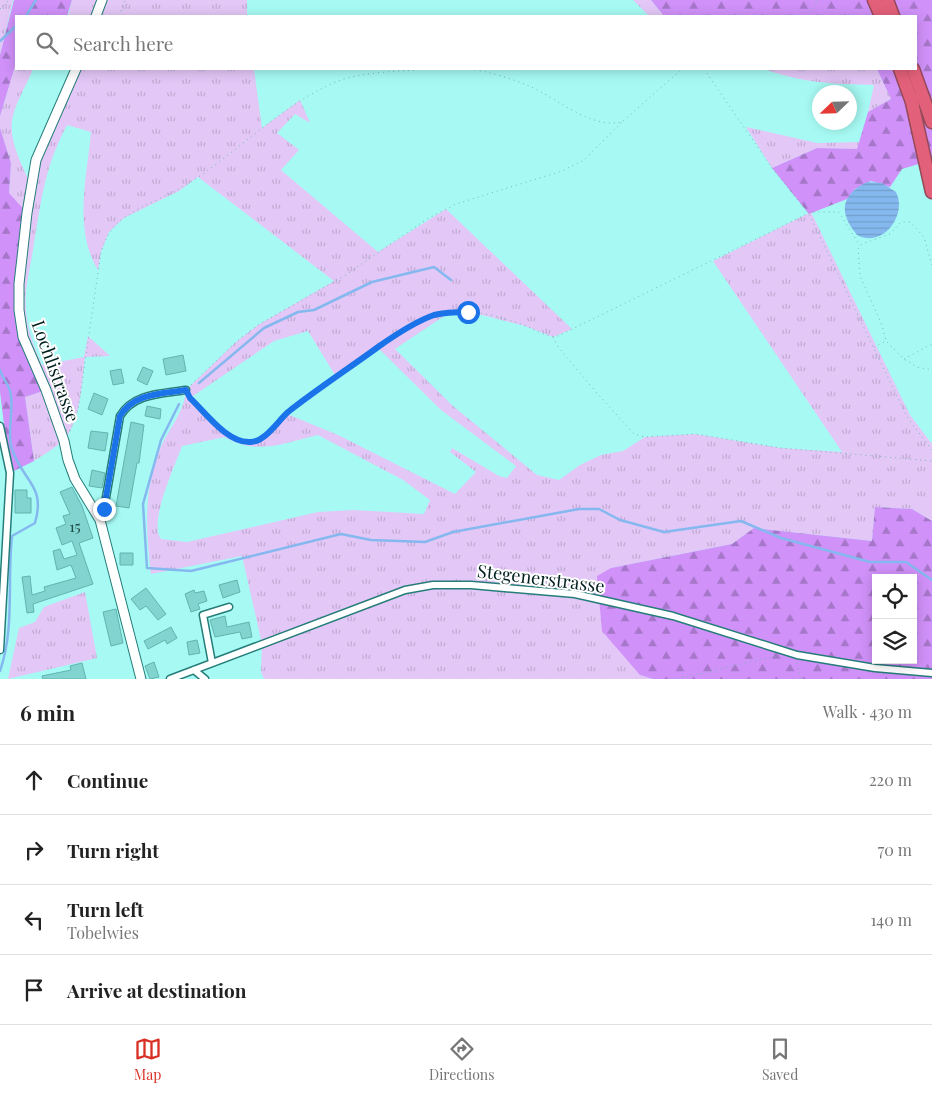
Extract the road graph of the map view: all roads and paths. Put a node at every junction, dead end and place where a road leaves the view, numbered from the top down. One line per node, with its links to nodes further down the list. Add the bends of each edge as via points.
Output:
1 (10, 0): 7 (path)
2 (102, 0): 8 (street)
3 (125, 0): 9 (path)
4 (816, 0): 10 (path, via 817,4)
5 (874, 0): 11 (highway)
6 (887, 0): 12 (highway)
7 (0, 9)
8 (96, 15)
9 (119, 15)
10 (805, 15)
11 (880, 15)
12 (893, 15)
13 (76, 70): 36 (street, Lochlistrasse, via 36,160 30,184 19,284 23,337)
14 (421, 70): 36 (path, via 341,80 307,96 284,110 228,157 179,190 124,218 108,232 101,252 78,410)
15 (477, 70): 21 (path, via 531,86 583,114 610,124)
16 (681, 70): 21 (path)
17 (705, 70): 25 (path, via 772,168)
18 (900, 70): 20 (highway)
19 (912, 70): 22 (highway)
20 (911, 98): 23 (highway); 24 (highway)
21 (622, 122): 34 (path, via 584,160 562,171 456,204 427,219 344,276 258,325)
22 (932, 122)
23 (932, 157)
24 (932, 192)
25 (809, 214): 26 (path, via 839,212); 28 (path); 31 (path)
26 (860, 246): 27 (path, via 890,234 901,222 910,222 924,237); 29 (path, via 860,276)
27 (932, 265)
28 (553, 337): 34 (path, via 525,326 468,312 433,316 392,337 335,375 260,440 251,442 228,434 190,398); 38 (path, via 594,391 634,434 645,437 695,434 781,448)
29 (886, 341): 31 (path); 32 (path)
30 (932, 344): 32 (path)
31 (873, 347): 37 (path, via 907,416)
32 (904, 359): 33 (path, via 917,367)
33 (932, 370)
34 (186, 390): 39 (street, via 140,397 126,405 120,416)
35 (0, 426): 41 (street, via 10,473)
36 (64, 440): 39 (street, Lochlistrasse, via 75,479)
37 (932, 450)
38 (932, 461)
39 (100, 520): 47 (street, Lochlistrasse)
40 (229, 607): 44 (street, via 203,615)
41 (0, 650)
42 (786, 652): 43 (street, Stegenerstrasse); 44 (street, Stegenerstrasse, via 673,616 583,595 434,585 405,590); 50 (path)
43 (797, 655): 46 (street, Stegenerstrasse, via 875,668); 51 (path)
44 (212, 663): 45 (street, Stegenerstrasse)
45 (194, 670): 48 (street, Stegenerstrasse); 49 (street)
46 (932, 673)
47 (141, 679)
48 (170, 679)
49 (205, 679)
50 (677, 679)
51 (802, 679)

